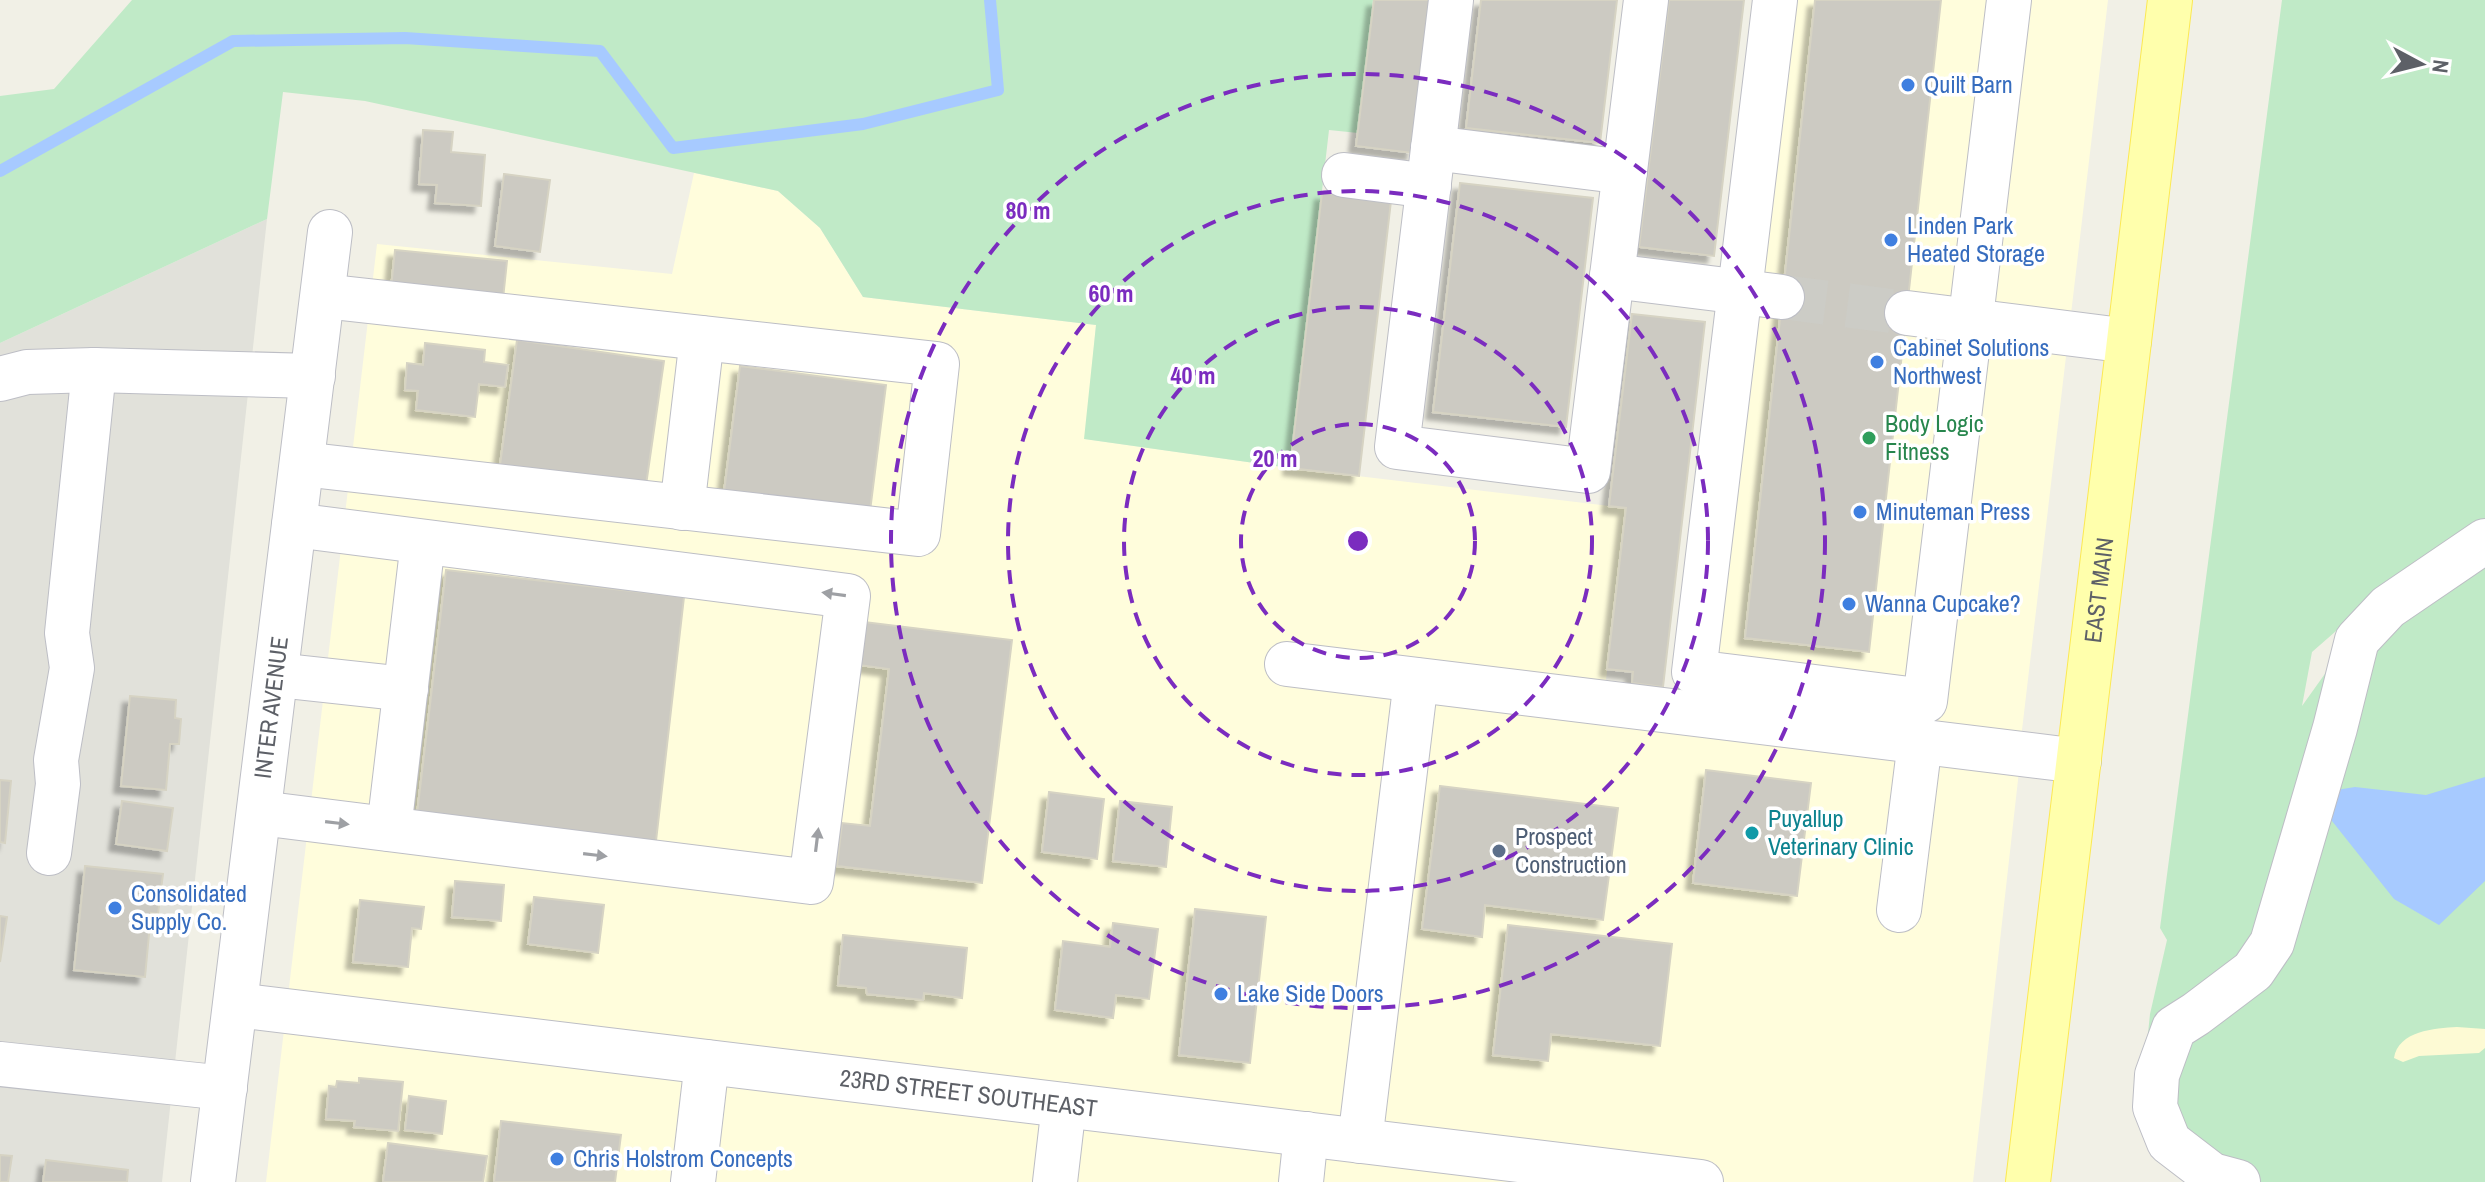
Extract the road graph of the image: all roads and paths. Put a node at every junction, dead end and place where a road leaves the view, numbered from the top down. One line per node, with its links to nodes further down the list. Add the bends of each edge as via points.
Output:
1 (1451, 0): 6 (street)
2 (1646, 0): 7 (street)
3 (1775, 0): 11 (street)
4 (2009, 0): 15 (street)
5 (2170, 0): 17 (main road, EAST MAIN)
6 (1431, 167): 7 (street); 8 (street); 10 (street, via 1397,447 1588,471)
7 (1625, 172): 10 (street)
8 (1344, 175)
9 (330, 232): 12 (street, INTER AVENUE)
10 (1612, 276): 11 (street)
11 (1740, 292): 13 (street); 15 (street, via 1694,672 1925,701)
12 (323, 296): 16 (street); 19 (street, INTER AVENUE)
13 (1782, 297)
14 (1907, 313): 15 (street)
15 (1970, 321): 17 (street)
16 (702, 338): 22 (street); 22 (street, via 937,364 920,519 918,534)
17 (2129, 341): 31 (main road, EAST MAIN)
18 (94, 370): 19 (street); 20 (street, via 27,372); 34 (street, via 67,633 72,668 56,760)
19 (313, 376): 21 (street, INTER AVENUE)
20 (0, 379)
21 (302, 464): 22 (street); 23 (street, INTER AVENUE)
22 (682, 508)
23 (294, 525): 25 (street); 27 (street, INTER AVENUE)
24 (2485, 541): 49 (street, via 2388,607 2357,640 2272,943 2253,971 2174,1028 2169,1039 2157,1075 2155,1107 2169,1142 2212,1175)
25 (423, 542): 29 (street); 33 (street, one-way to 25, via 811,882 848,596)
26 (1287, 664): 28 (street)
27 (277, 675): 29 (street); 32 (street, INTER AVENUE)
28 (1416, 680): 30 (street); 42 (street)
29 (406, 689): 33 (street)
30 (1920, 742): 31 (street); 35 (street)
31 (2079, 761): 48 (main road, EAST MAIN)
32 (260, 813): 33 (street, one-way to 33); 36 (street, INTER AVENUE)
33 (389, 829)
34 (49, 853)
35 (1899, 910)
36 (236, 1005): 37 (street, 23RD STREET SOUTHEAST); 39 (street, INTER AVENUE)
37 (707, 1062): 40 (street, 23RD STREET SOUTHEAST); 44 (street)
38 (0, 1064): 39 (street)
39 (225, 1088): 43 (street, INTER AVENUE)
40 (1064, 1105): 41 (street, 23RD STREET SOUTHEAST); 45 (street)
41 (1306, 1134): 42 (street, 23RD STREET SOUTHEAST); 46 (street)
42 (1382, 1156): 47 (street, 23RD STREET SOUTHEAST)
43 (215, 1182)
44 (693, 1182)
45 (1055, 1182)
46 (1301, 1182)
47 (1694, 1182)
48 (2028, 1182)
49 (2238, 1182)

